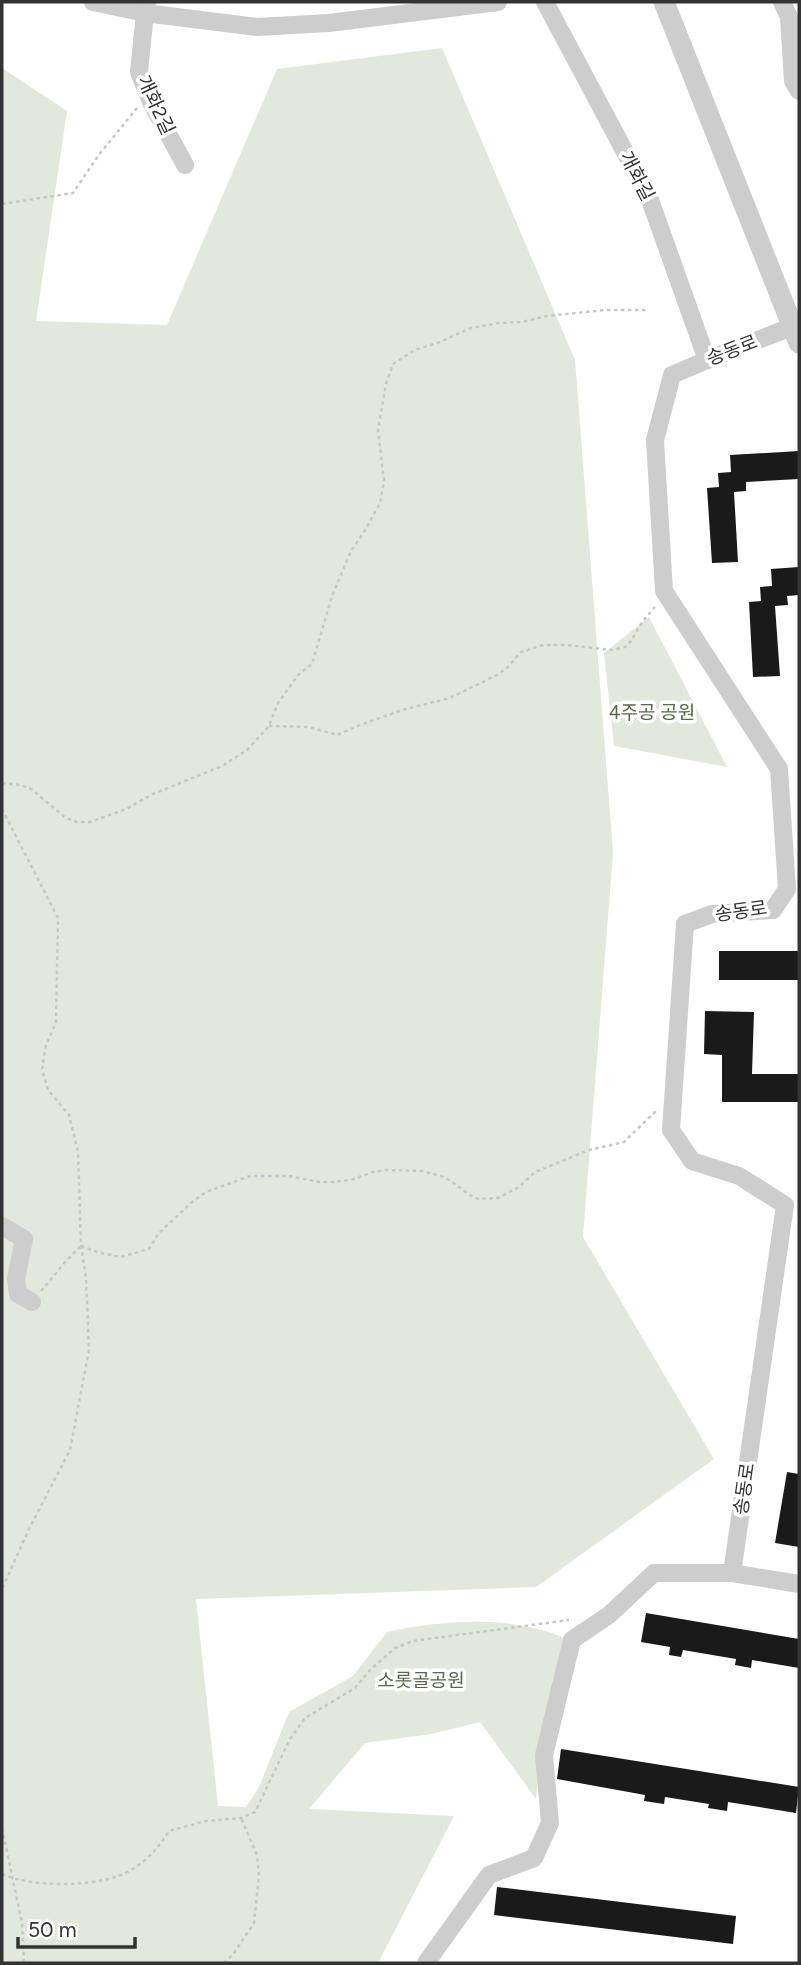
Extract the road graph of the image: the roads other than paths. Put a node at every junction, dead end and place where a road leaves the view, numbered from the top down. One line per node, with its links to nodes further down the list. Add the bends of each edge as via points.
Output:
1 (93, 2): 6 (street)
2 (498, 2): 6 (street, via 257,27)
3 (545, 2): 10 (street, 개화길, via 649,197)
4 (664, 2): 9 (street, 송동로)
5 (782, 2): 7 (street, via 789,17 793,81)
6 (146, 7): 8 (street, 개화2길, via 139,72)
7 (799, 91)
8 (185, 165)
9 (797, 332): 10 (street, 송동로)
10 (707, 360): 13 (street, 송동로, via 672,375 655,440 664,591 779,769 787,889 773,910 712,915 685,924 671,1130 692,1161 739,1175 785,1205)
11 (2, 1226): 12 (street, via 24,1239 16,1279 19,1294)
12 (32, 1302)
13 (732, 1573): 14 (street); 15 (street, via 654,1573 601,1621 572,1640 544,1755 550,1823 534,1858 489,1874)
14 (799, 1584)
15 (426, 1963)

